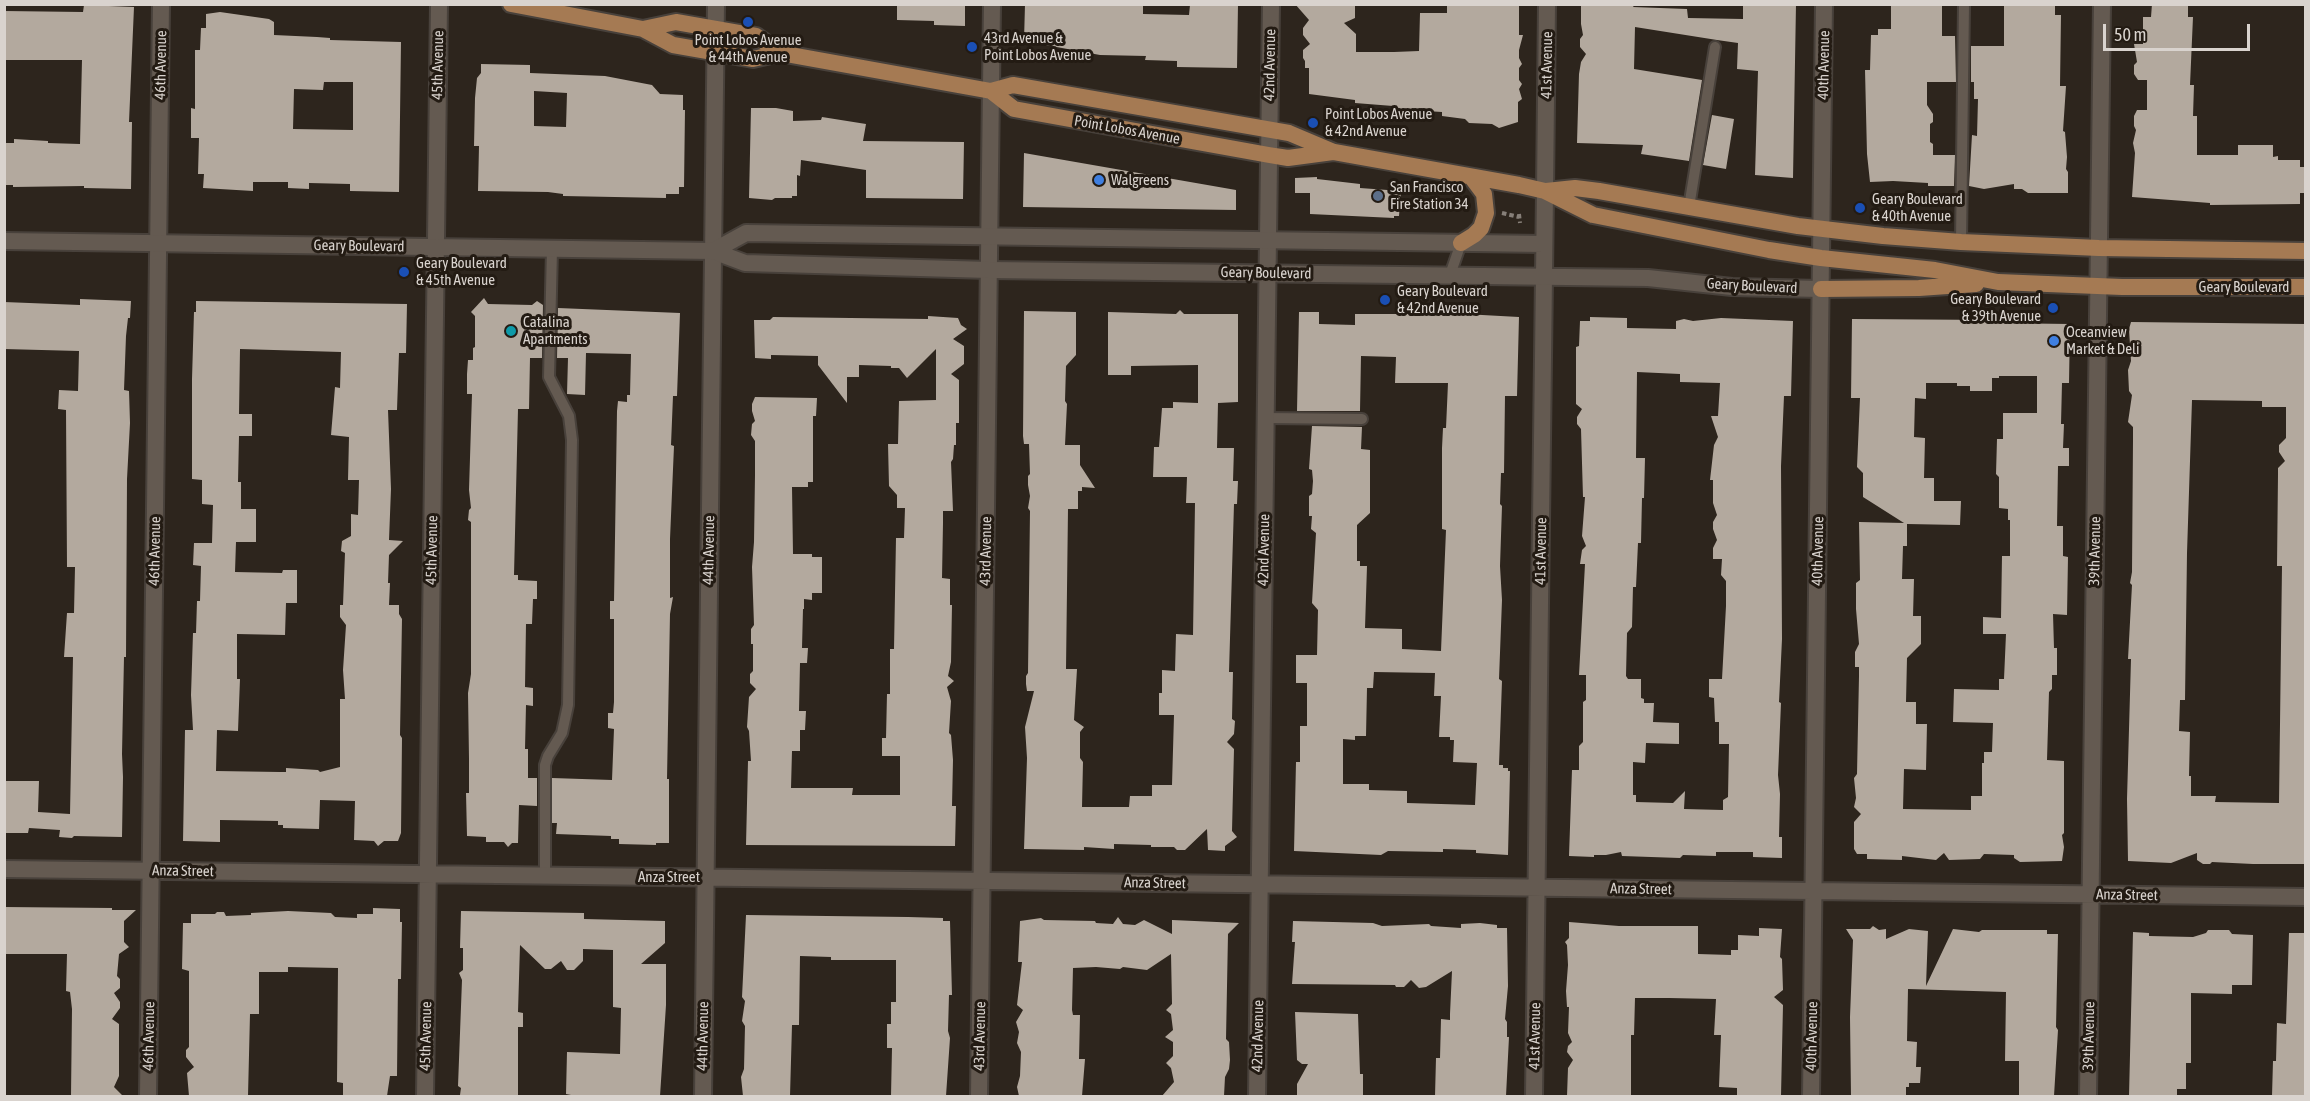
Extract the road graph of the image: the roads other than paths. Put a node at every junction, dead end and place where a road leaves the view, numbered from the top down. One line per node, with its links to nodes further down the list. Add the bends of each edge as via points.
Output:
1 (161, 4): 28 (street, 46th Avenue)
2 (439, 4): 31 (street, 45th Avenue)
3 (511, 4): 11 (main road, Point Lobos Avenue)
4 (716, 4): 12 (street, 44th Avenue)
5 (992, 4): 16 (street, 43rd Avenue)
6 (1271, 4): 17 (street, 42nd Avenue)
7 (1547, 4): 21 (street, 41st Avenue)
8 (1824, 4): 23 (street, 40th Avenue)
9 (1964, 4): 27 (lane)
10 (2102, 4): 32 (street, 39th Avenue)
11 (643, 28): 12 (main road, Point Lobos Avenue, via 676,22); 14 (main road, Point Lobos Avenue, via 673,45)
12 (716, 29): 14 (street, 44th Avenue); 15 (main road, Point Lobos Avenue, via 756,36)
13 (1715, 47): 22 (lane)
14 (716, 53): 15 (main road, Point Lobos Avenue, via 753,59); 34 (street, 44th Avenue)
15 (780, 53): 16 (main road, Point Lobos Avenue)
16 (991, 91): 17 (main road, Point Lobos Avenue, via 1013,85); 19 (main road, Point Lobos Avenue, via 1014,109); 24 (street, 43rd Avenue)
17 (1269, 130): 18 (main road, Geary Boulevard, via 1289,133); 19 (street, 42nd Avenue)
18 (1334, 152): 19 (main road, Geary Boulevard, via 1288,158); 20 (main road, Geary Boulevard)
19 (1269, 155): 25 (street, 42nd Avenue)
20 (1472, 177): 21 (main road, Geary Boulevard); 29 (main road, via 1484,194 1486,213 1481,228)
21 (1545, 191): 22 (main road, Geary Boulevard, via 1575,188); 30 (street, 41st Avenue); 36 (main road, Geary Boulevard, via 1593,215)
22 (1689, 207): 23 (main road, Geary Boulevard)
23 (1822, 230): 27 (main road, Geary Boulevard); 36 (street, 40th Avenue)
24 (990, 236): 25 (street, Geary Boulevard); 34 (street, Geary Boulevard, via 746,233); 37 (street, 43rd Avenue)
25 (1268, 240): 29 (street, Geary Boulevard); 38 (street, 42nd Avenue)
26 (4, 241): 28 (street, Geary Boulevard)
27 (1961, 242): 32 (main road, Geary Boulevard)
28 (159, 243): 31 (street, Geary Boulevard); 48 (street, 46th Avenue)
29 (1461, 243): 30 (street, Geary Boulevard); 39 (lane)
30 (1544, 244): 40 (street, 41st Avenue)
31 (436, 247): 33 (street, Geary Boulevard); 49 (street, 45th Avenue)
32 (2099, 248): 35 (main road, Geary Boulevard); 42 (street, 39th Avenue)
33 (552, 249): 34 (street, Geary Boulevard); 50 (lane, via 549,377 569,416 572,440 568,705 562,733 545,765)
34 (713, 251): 37 (street, Geary Boulevard, via 745,263); 51 (street, 44th Avenue)
35 (2306, 252)
36 (1821, 258): 41 (main road, Geary Boulevard, via 1918,268); 44 (street, 40th Avenue)
37 (989, 270): 38 (street, Geary Boulevard); 52 (street, 43rd Avenue)
38 (1268, 273): 39 (street, Geary Boulevard); 45 (street, 42nd Avenue)
39 (1450, 276): 40 (street, Geary Boulevard)
40 (1544, 276): 44 (street, Geary Boulevard); 54 (street, 41st Avenue)
41 (1998, 282): 42 (main road, Geary Boulevard); 44 (main road)
42 (2098, 286): 43 (main road, Geary Boulevard); 56 (street, 39th Avenue)
43 (2306, 287)
44 (1821, 289): 55 (street, 40th Avenue)
45 (1266, 418): 46 (lane); 53 (street, 42nd Avenue)
46 (1362, 419)
47 (4, 869): 48 (street, Anza Street)
48 (151, 870): 49 (street, Anza Street); 58 (street, 46th Avenue)
49 (428, 874): 50 (street, Anza Street); 59 (street, 45th Avenue)
50 (545, 876): 51 (street, Anza Street)
51 (705, 877): 52 (street, Anza Street); 60 (street, 44th Avenue)
52 (982, 881): 53 (street, Anza Street); 61 (street, 43rd Avenue)
53 (1260, 884): 54 (street, Anza Street); 62 (street, 42nd Avenue)
54 (1536, 888): 55 (street, Anza Street); 63 (street, 41st Avenue)
55 (1814, 891): 56 (street, Anza Street); 64 (street, 40th Avenue)
56 (2091, 894): 57 (street, Anza Street); 65 (street, 39th Avenue)
57 (2306, 897)
58 (148, 1096)
59 (425, 1096)
60 (703, 1096)
61 (979, 1096)
62 (1257, 1096)
63 (1534, 1096)
64 (1811, 1096)
65 (2088, 1096)

